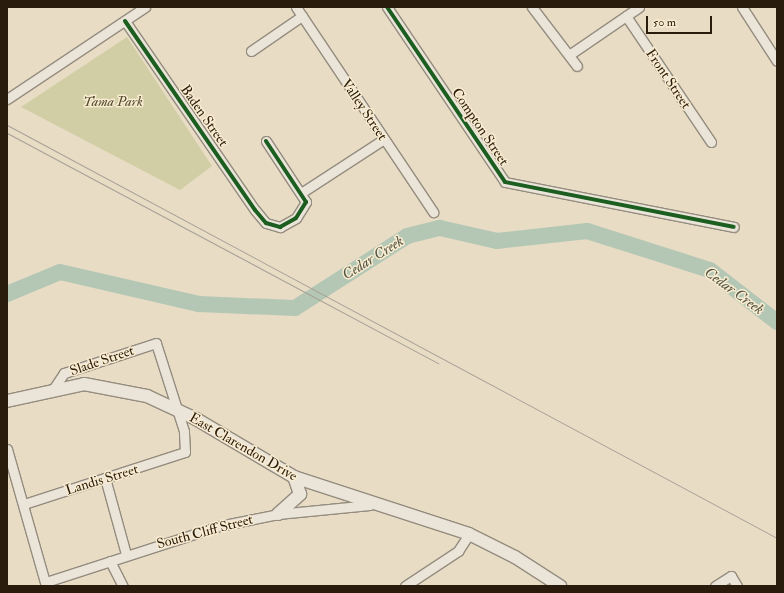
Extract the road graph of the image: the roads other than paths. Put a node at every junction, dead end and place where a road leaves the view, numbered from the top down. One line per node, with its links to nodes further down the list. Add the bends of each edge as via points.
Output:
1 (145, 7): 9 (street)
2 (296, 7): 7 (street, Valley Street)
3 (388, 7): 20 (street, Compton Street, via 505,182)
4 (532, 7): 11 (street)
5 (639, 7): 8 (street)
6 (742, 7): 12 (street)
7 (302, 16): 10 (street); 15 (street, Valley Street)
8 (626, 16): 11 (street); 17 (street, Front Street)
9 (125, 20): 14 (street); 18 (street, Baden Street, via 266,223 280,227 289,223 306,202)
10 (251, 51)
11 (569, 55): 13 (street)
12 (777, 61)
13 (577, 66)
14 (7, 99)
15 (384, 139): 18 (street); 19 (street, Valley Street)
16 (266, 141): 18 (street)
17 (711, 142)
18 (301, 193)
19 (433, 212)
20 (734, 227)
21 (54, 388): 22 (street, East Clarendon Drive); 23 (street, East Clarendon Drive, via 84,384 114,387); 23 (street, Slade Street, via 64,373 156,343)
22 (7, 400)
23 (176, 408): 25 (street, Landis Street, via 186,442 185,452 180,456); 26 (street, East Clarendon Drive)
24 (7, 449): 27 (street)
25 (105, 478): 27 (street, Landis Street); 31 (street)
26 (294, 478): 28 (street, East Clarendon Drive); 29 (street, via 300,494)
27 (24, 504): 33 (street)
28 (370, 505): 29 (street, South Cliff Street); 30 (street, East Clarendon Drive)
29 (278, 514): 31 (street, South Cliff Street, via 219,526)
30 (469, 534): 35 (street, via 458,551); 36 (street, East Clarendon Drive, via 515,557)
31 (126, 554): 32 (street, South Cliff Street)
32 (110, 561): 33 (street, South Cliff Street); 34 (street)
33 (46, 584)
34 (123, 586)
35 (405, 586)
36 (560, 586)
37 (715, 586): 38 (street, via 731,576)
38 (737, 586)

